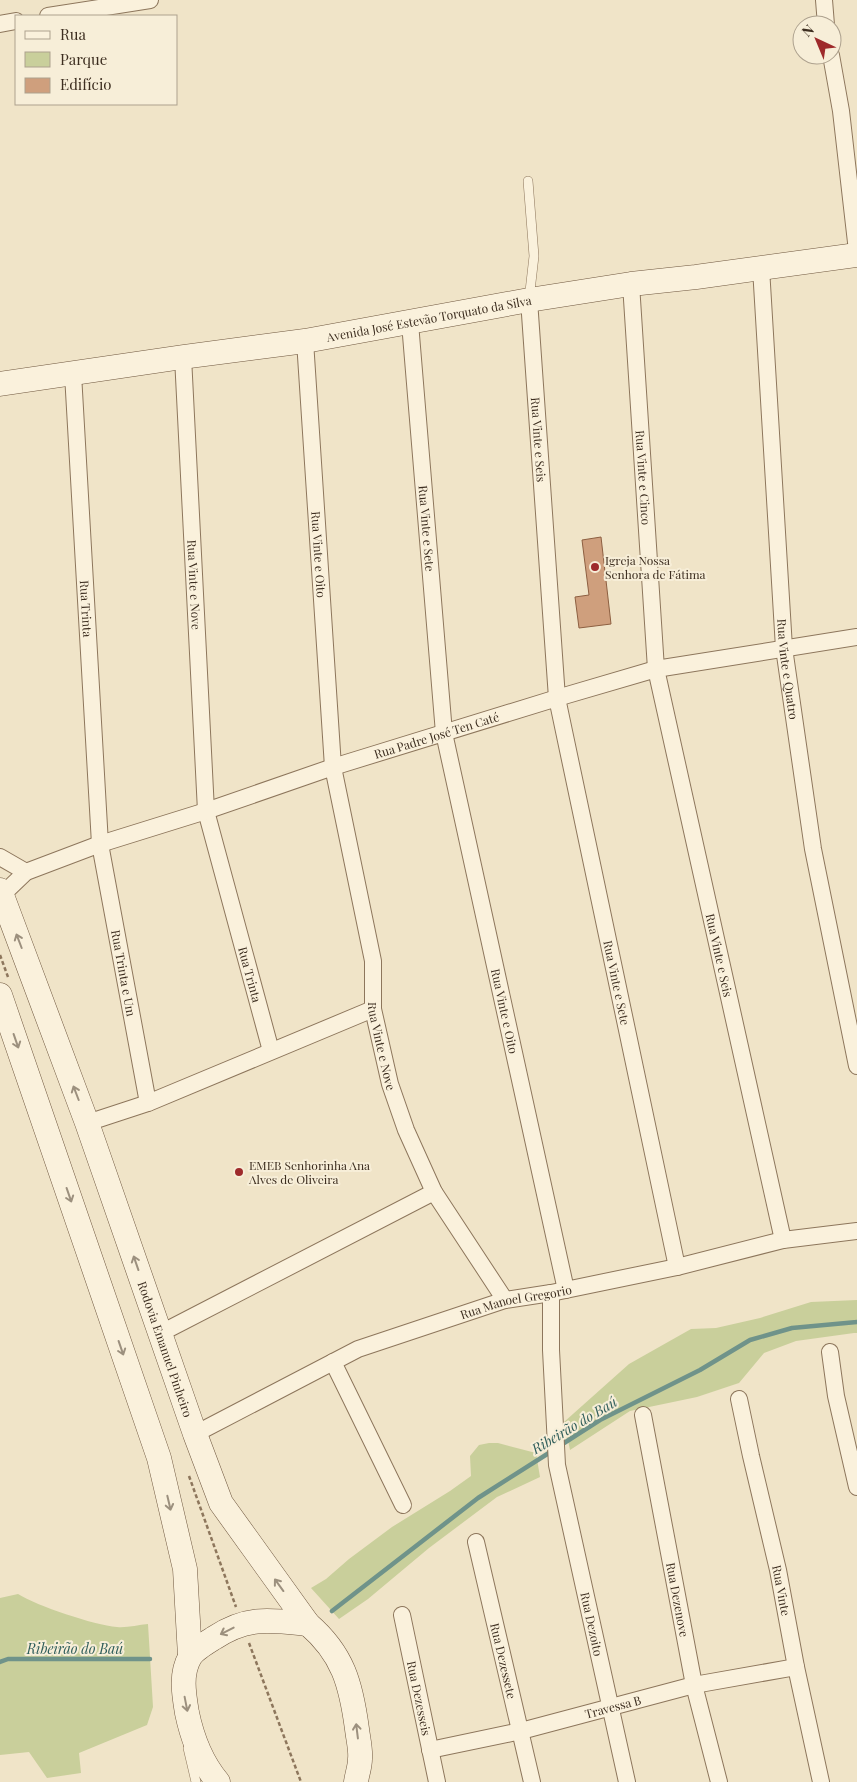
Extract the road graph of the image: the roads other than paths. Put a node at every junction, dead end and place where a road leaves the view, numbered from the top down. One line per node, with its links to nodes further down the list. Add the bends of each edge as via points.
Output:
1 (150, 0): 3 (street)
2 (824, 0): 4 (street)
3 (54, 15)
4 (825, 15)
5 (15, 21): 6 (street)
6 (0, 24)
7 (833, 65): 9 (street)
8 (528, 181): 12 (lane, Rua Vinte e Seis, via 534,256)
9 (857, 253): 10 (main road, Avenida José Estevão Torquato da Silva)
10 (761, 268): 11 (main road, Avenida José Estevão Torquato da Silva); 19 (street, Rua Vinte e Quatro)
11 (631, 284): 12 (main road, Avenida José Estevão Torquato da Silva); 20 (street, Rua Vinte e Cinco)
12 (529, 300): 13 (main road, Avenida José Estevão Torquato da Silva); 21 (street, Rua Vinte e Seis)
13 (410, 323): 14 (main road, Avenida José Estevão Torquato da Silva); 22 (street, Rua Vinte e Sete)
14 (305, 341): 15 (main road, Avenida José Estevão Torquato da Silva); 23 (street, Rua Vinte e Oito)
15 (183, 357): 16 (main road, Avenida José Estevão Torquato da Silva); 24 (street, Rua Vinte e Nove)
16 (74, 374): 17 (main road, Avenida José Estevão Torquato da Silva); 25 (street, Rua Trinta)
17 (0, 384)
18 (857, 637): 19 (street, Rua Padre José Ten Caté)
19 (784, 648): 20 (street, Rua Padre José Ten Caté); 32 (street, Rua Vinte e Quatro, via 813,849)
20 (656, 669): 21 (street, Rua Padre José Ten Caté); 37 (street, Rua Vinte e Seis)
21 (557, 698): 22 (street, Rua Padre José Ten Caté); 38 (street, Rua Vinte e Sete)
22 (444, 733): 23 (street, Rua Padre José Ten Caté); 39 (street, Rua Vinte e Oito)
23 (333, 767): 24 (street, Rua Padre José Ten Caté); 30 (street, Rua Vinte e Nove, via 373,961)
24 (206, 811): 25 (street, Rua Padre José Ten Caté); 31 (street, Rua Trinta)
25 (100, 844): 27 (street, Rua Padre José Ten Caté); 33 (street, Rua Trinta e Um)
26 (0, 858): 27 (street)
27 (26, 872): 28 (street)
28 (1, 893): 34 (main road, Rodovia Emanuel Pinheiro, one-way to 28)
29 (0, 995): 52 (main road, one-way to 52, via 159,1458 185,1570)
30 (373, 1009): 31 (street); 35 (street, Rua Vinte e Nove, via 390,1084 406,1130)
31 (271, 1052): 33 (street)
32 (857, 1066)
33 (148, 1103): 34 (street)
34 (87, 1123): 41 (main road, Rodovia Emanuel Pinheiro, one-way to 34)
35 (434, 1192): 40 (street, Rua Vinte e Nove); 41 (street)
36 (857, 1231): 37 (street, Rua Manoel Gregorio)
37 (783, 1240): 38 (street, Rua Manoel Gregorio)
38 (677, 1268): 39 (street, Rua Manoel Gregorio)
39 (558, 1292): 40 (street, Rua Manoel Gregorio); 55 (street, Rua Dezoito, via 551,1350 557,1466)
40 (505, 1300): 43 (street, Rua Manoel Gregorio, via 358,1349)
41 (161, 1334): 46 (main road, Rodovia Emanuel Pinheiro)
42 (830, 1352): 47 (street, via 836,1396)
43 (333, 1362): 46 (street, Rua Manoel Gregorio); 48 (street)
44 (739, 1399): 53 (street, Rua Vinte, via 778,1570)
45 (643, 1415): 54 (street, Rua Dezenove)
46 (195, 1434): 51 (main road, Rodovia Emanuel Pinheiro, one-way to 46, via 222,1503)
47 (857, 1487)
48 (403, 1505)
49 (476, 1542): 57 (street, Rua Dezessete)
50 (402, 1615): 58 (street, Rua Dezesseis)
51 (308, 1624): 52 (main road, one-way to 52, via 277,1621 242,1624 226,1630); 59 (main road, Rodovia Emanuel Pinheiro, one-way to 51, via 360,1758 348,1683 338,1657)
52 (190, 1656): 56 (main road, one-way to 56, via 184,1692)
53 (796, 1667): 54 (street, Travessa B); 66 (street, Rua Vinte)
54 (694, 1685): 55 (street, Travessa B); 65 (street, Rua Dezenove)
55 (610, 1707): 57 (street, Travessa B); 64 (street, Rua Dezoito)
56 (191, 1730): 60 (lane, via 188,1750); 61 (main road, via 202,1757)
57 (521, 1731): 58 (street, Travessa B); 63 (street, Rua Dezessete)
58 (430, 1750): 62 (street, Rua Dezesseis)
59 (356, 1781)
60 (196, 1782)
61 (218, 1782)
62 (437, 1782)
63 (532, 1782)
64 (627, 1782)
65 (719, 1782)
66 (821, 1782)

